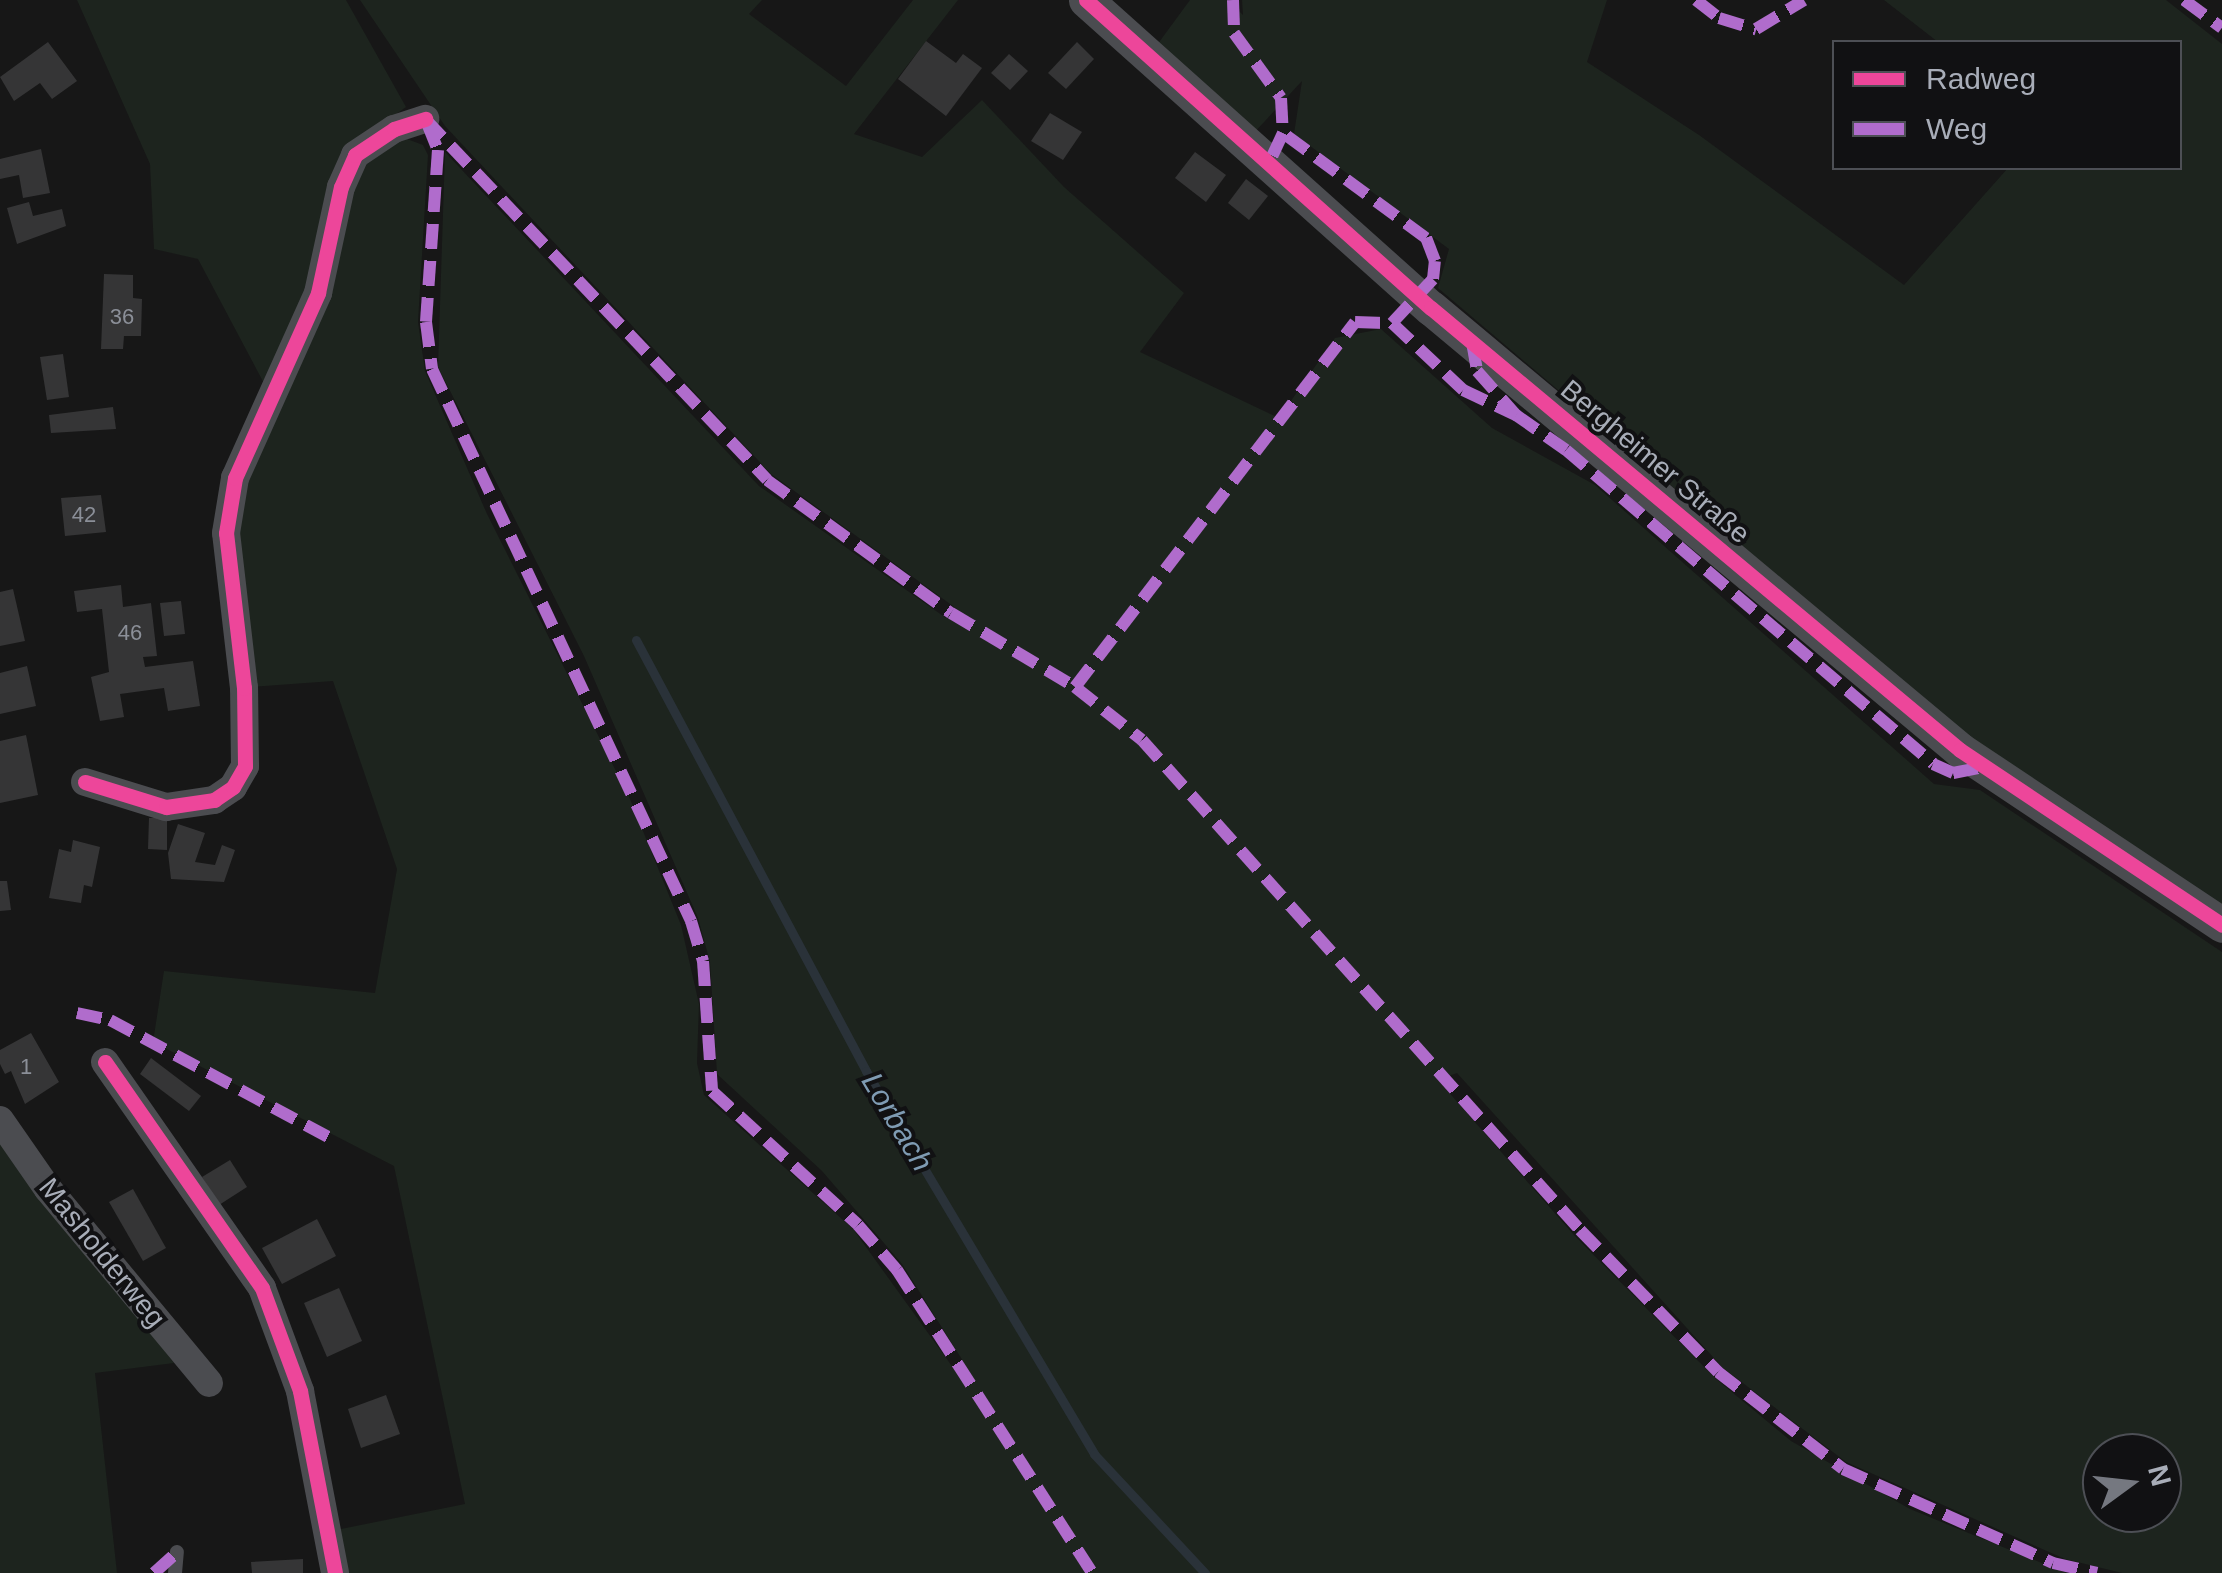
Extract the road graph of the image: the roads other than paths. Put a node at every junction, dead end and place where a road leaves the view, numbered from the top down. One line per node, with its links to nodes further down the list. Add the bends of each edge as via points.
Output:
1 (1086, 0): 4 (street, Bergheimer Straße, via 1432,308 1960,750)
2 (425, 119): 3 (street, via 355,154 341,187 318,293 235,478 226,533 244,688 245,766 233,787 214,800 166,807)
3 (85, 782)
4 (2222, 925)
5 (105, 1062): 10 (street, via 262,1288 300,1390)
6 (0, 1120): 7 (street, Masholderweg, via 48,1190)
7 (209, 1383)
8 (177, 1552): 9 (lane)
9 (176, 1573)
10 (335, 1573)

